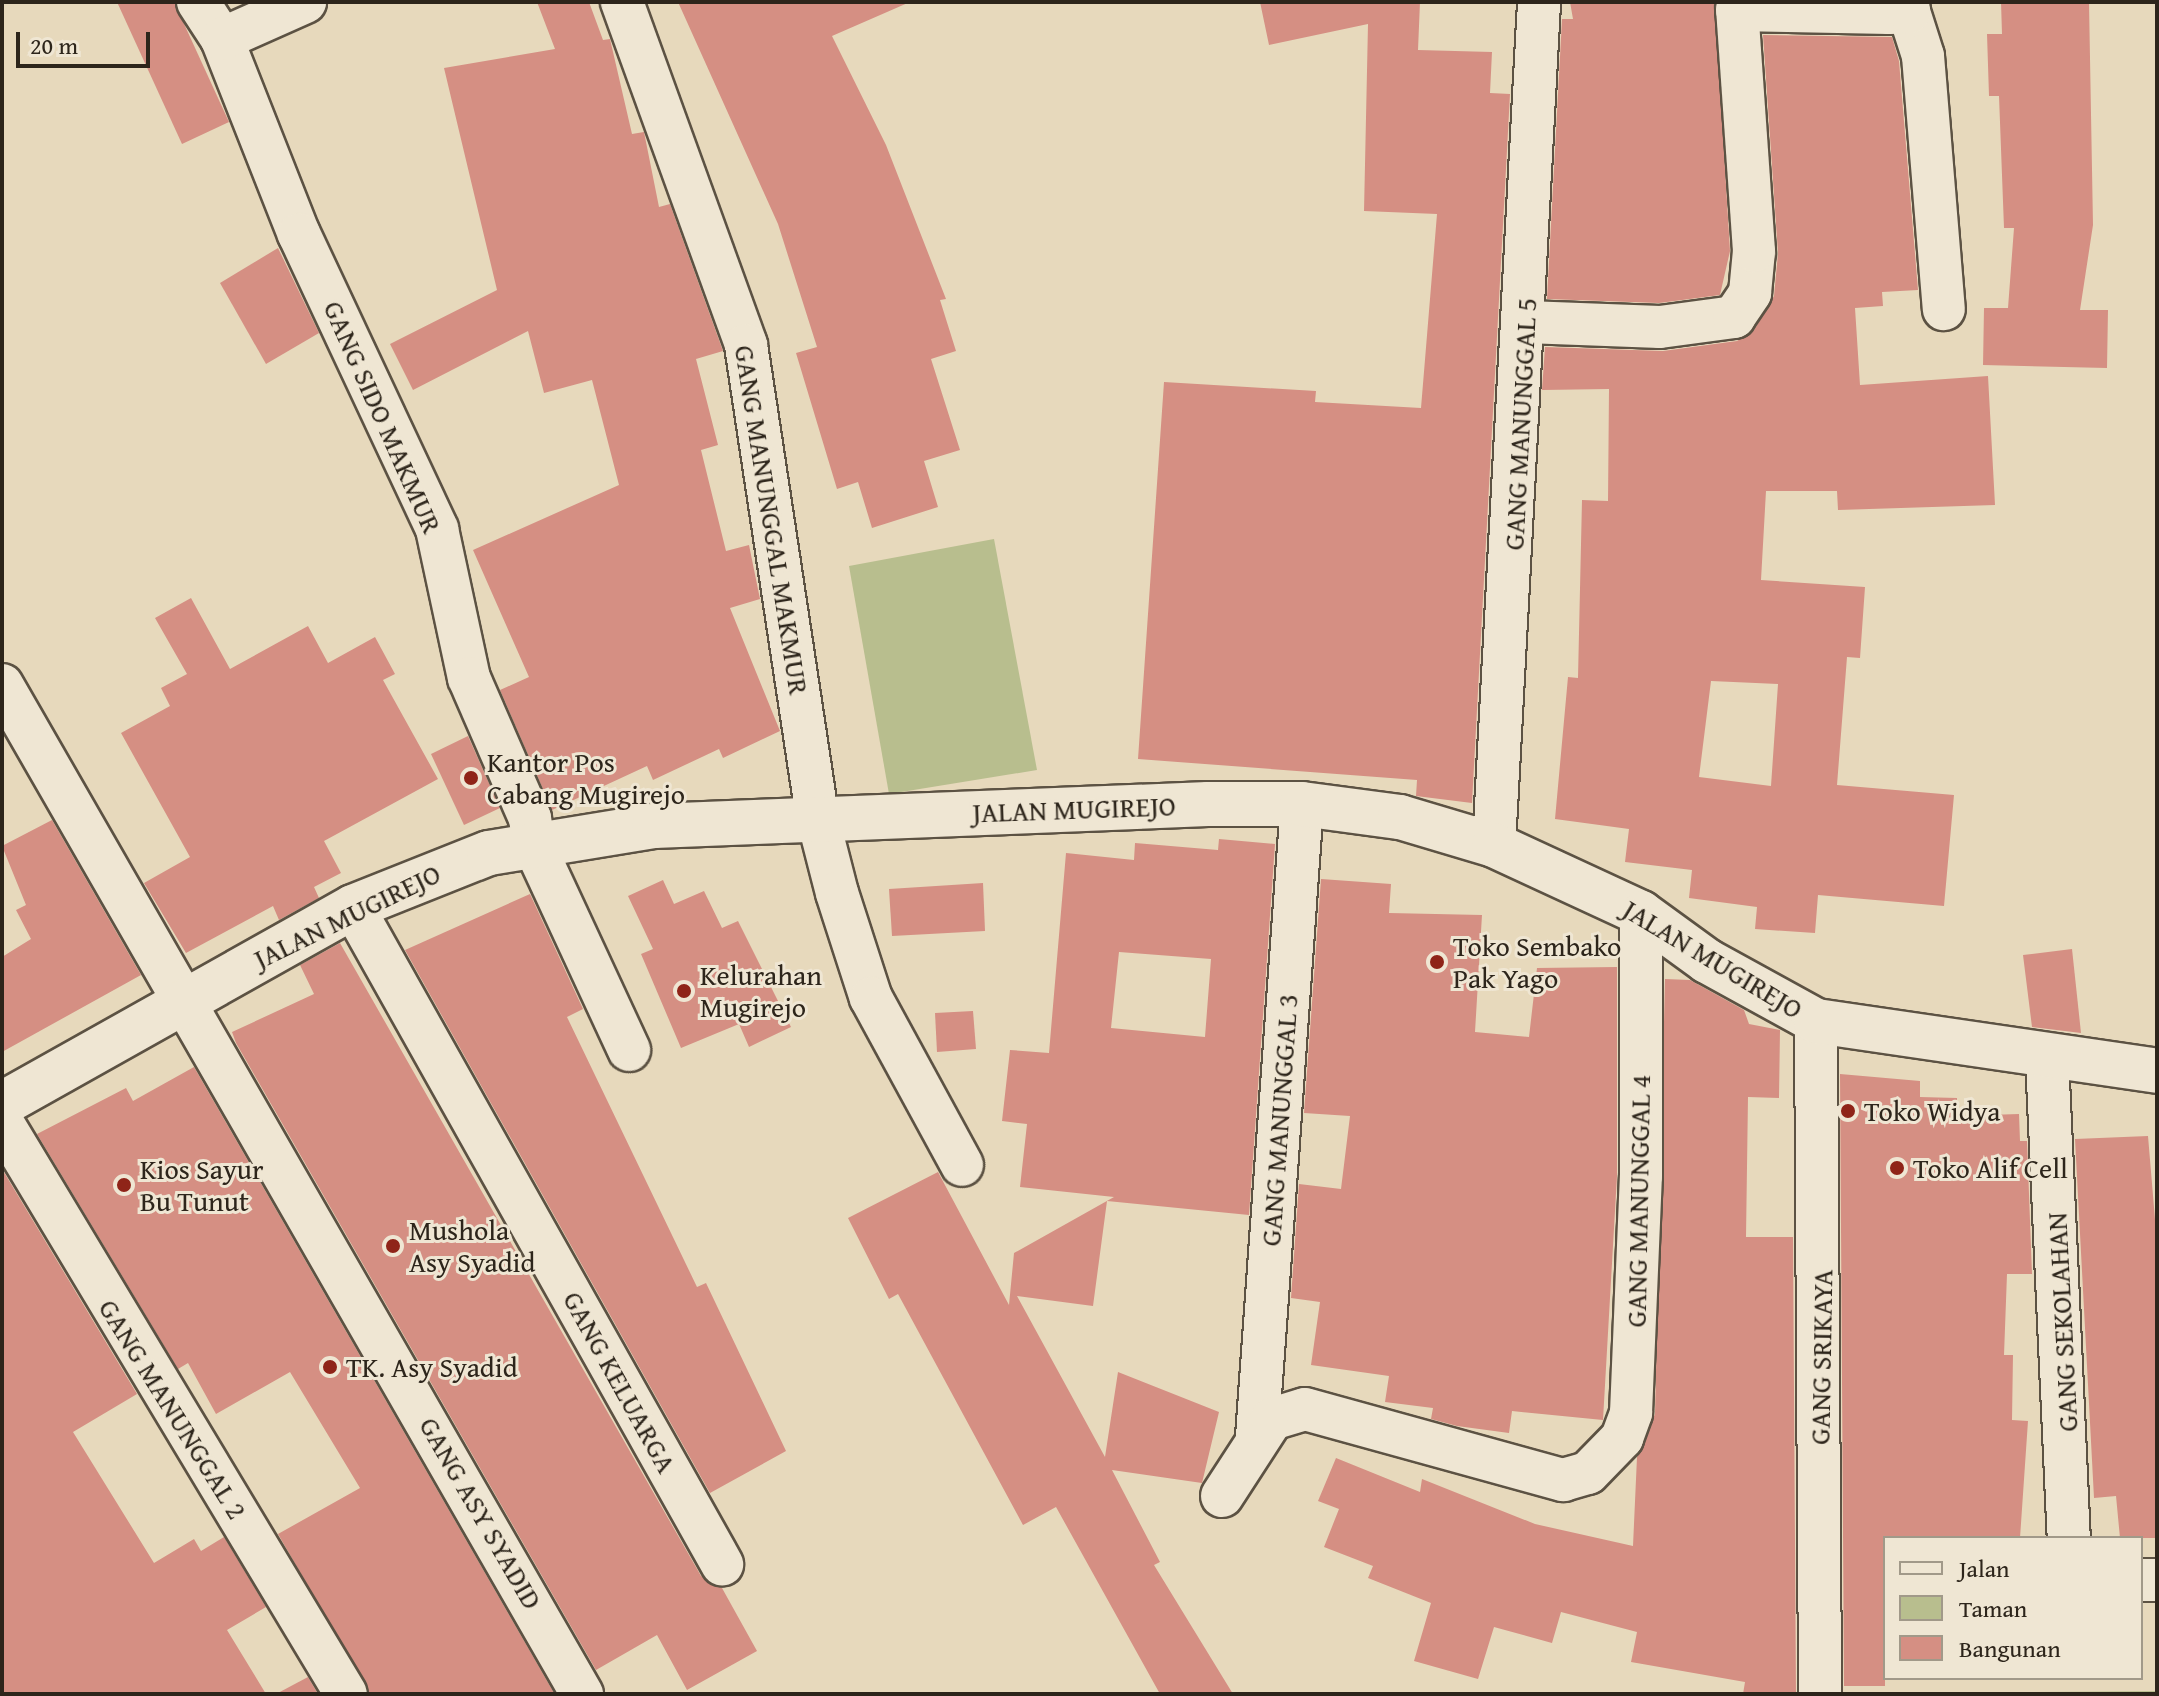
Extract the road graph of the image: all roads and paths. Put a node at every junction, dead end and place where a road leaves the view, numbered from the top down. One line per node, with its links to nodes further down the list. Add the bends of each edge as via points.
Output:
1 (198, 2): 7 (street, GANG SIDO MAKMUR)
2 (305, 2): 7 (street)
3 (622, 2): 12 (street, GANG MANUNGGAL MAKMUR, via 746,345)
4 (1539, 2): 9 (street, GANG MANUNGGAL 5)
5 (1737, 6): 6 (street); 9 (street, via 1754,251 1741,311 1715,324 1687,326)
6 (1908, 7): 8 (street, via 1923,56)
7 (222, 39): 13 (street, GANG SIDO MAKMUR, via 299,234 437,529 469,678 530,818)
8 (1944, 309)
9 (1526, 322): 14 (street, GANG MANUNGGAL 5)
10 (2, 685): 17 (street, GANG ASY SYADID)
11 (1302, 804): 12 (street, JALAN MUGIREJO); 14 (street, JALAN MUGIREJO, via 1400,817); 25 (street, GANG MANUNGGAL 3)
12 (818, 819): 13 (street, JALAN MUGIREJO, via 654,826); 24 (street, GANG MANUNGGAL MAKMUR, via 871,998)
13 (534, 845): 15 (street, JALAN MUGIREJO, via 426,873); 19 (street, GANG SIDO MAKMUR)
14 (1494, 845): 16 (street, JALAN MUGIREJO)
15 (353, 907): 17 (street, JALAN MUGIREJO); 29 (street, GANG KELUARGA)
16 (1641, 913): 18 (street, JALAN MUGIREJO, via 1707,961); 26 (street, GANG MANUNGGAL 4, via 1631,1413 1622,1438)
17 (180, 1003): 22 (street, JALAN MUGIREJO); 31 (street, GANG ASY SYADID)
18 (1816, 1021): 20 (street, JALAN MUGIREJO); 32 (street, GANG SRIKAYA)
19 (629, 1050)
20 (2047, 1058): 21 (street, JALAN MUGIREJO); 28 (street, GANG SEKOLAHAN)
21 (2157, 1071)
22 (2, 1104)
23 (2, 1122): 30 (street, GANG MANUNGGAL 2)
24 (962, 1165)
25 (1257, 1437): 26 (street, GANG MANUNGGAL 3, via 1272,1419 1305,1409 1535,1476 1563,1480); 27 (street, GANG MANUNGGAL 3)
26 (1588, 1473)
27 (1222, 1496)
28 (2069, 1536)
29 (722, 1564)
30 (346, 1694)
31 (582, 1694)
32 (1820, 1694)

